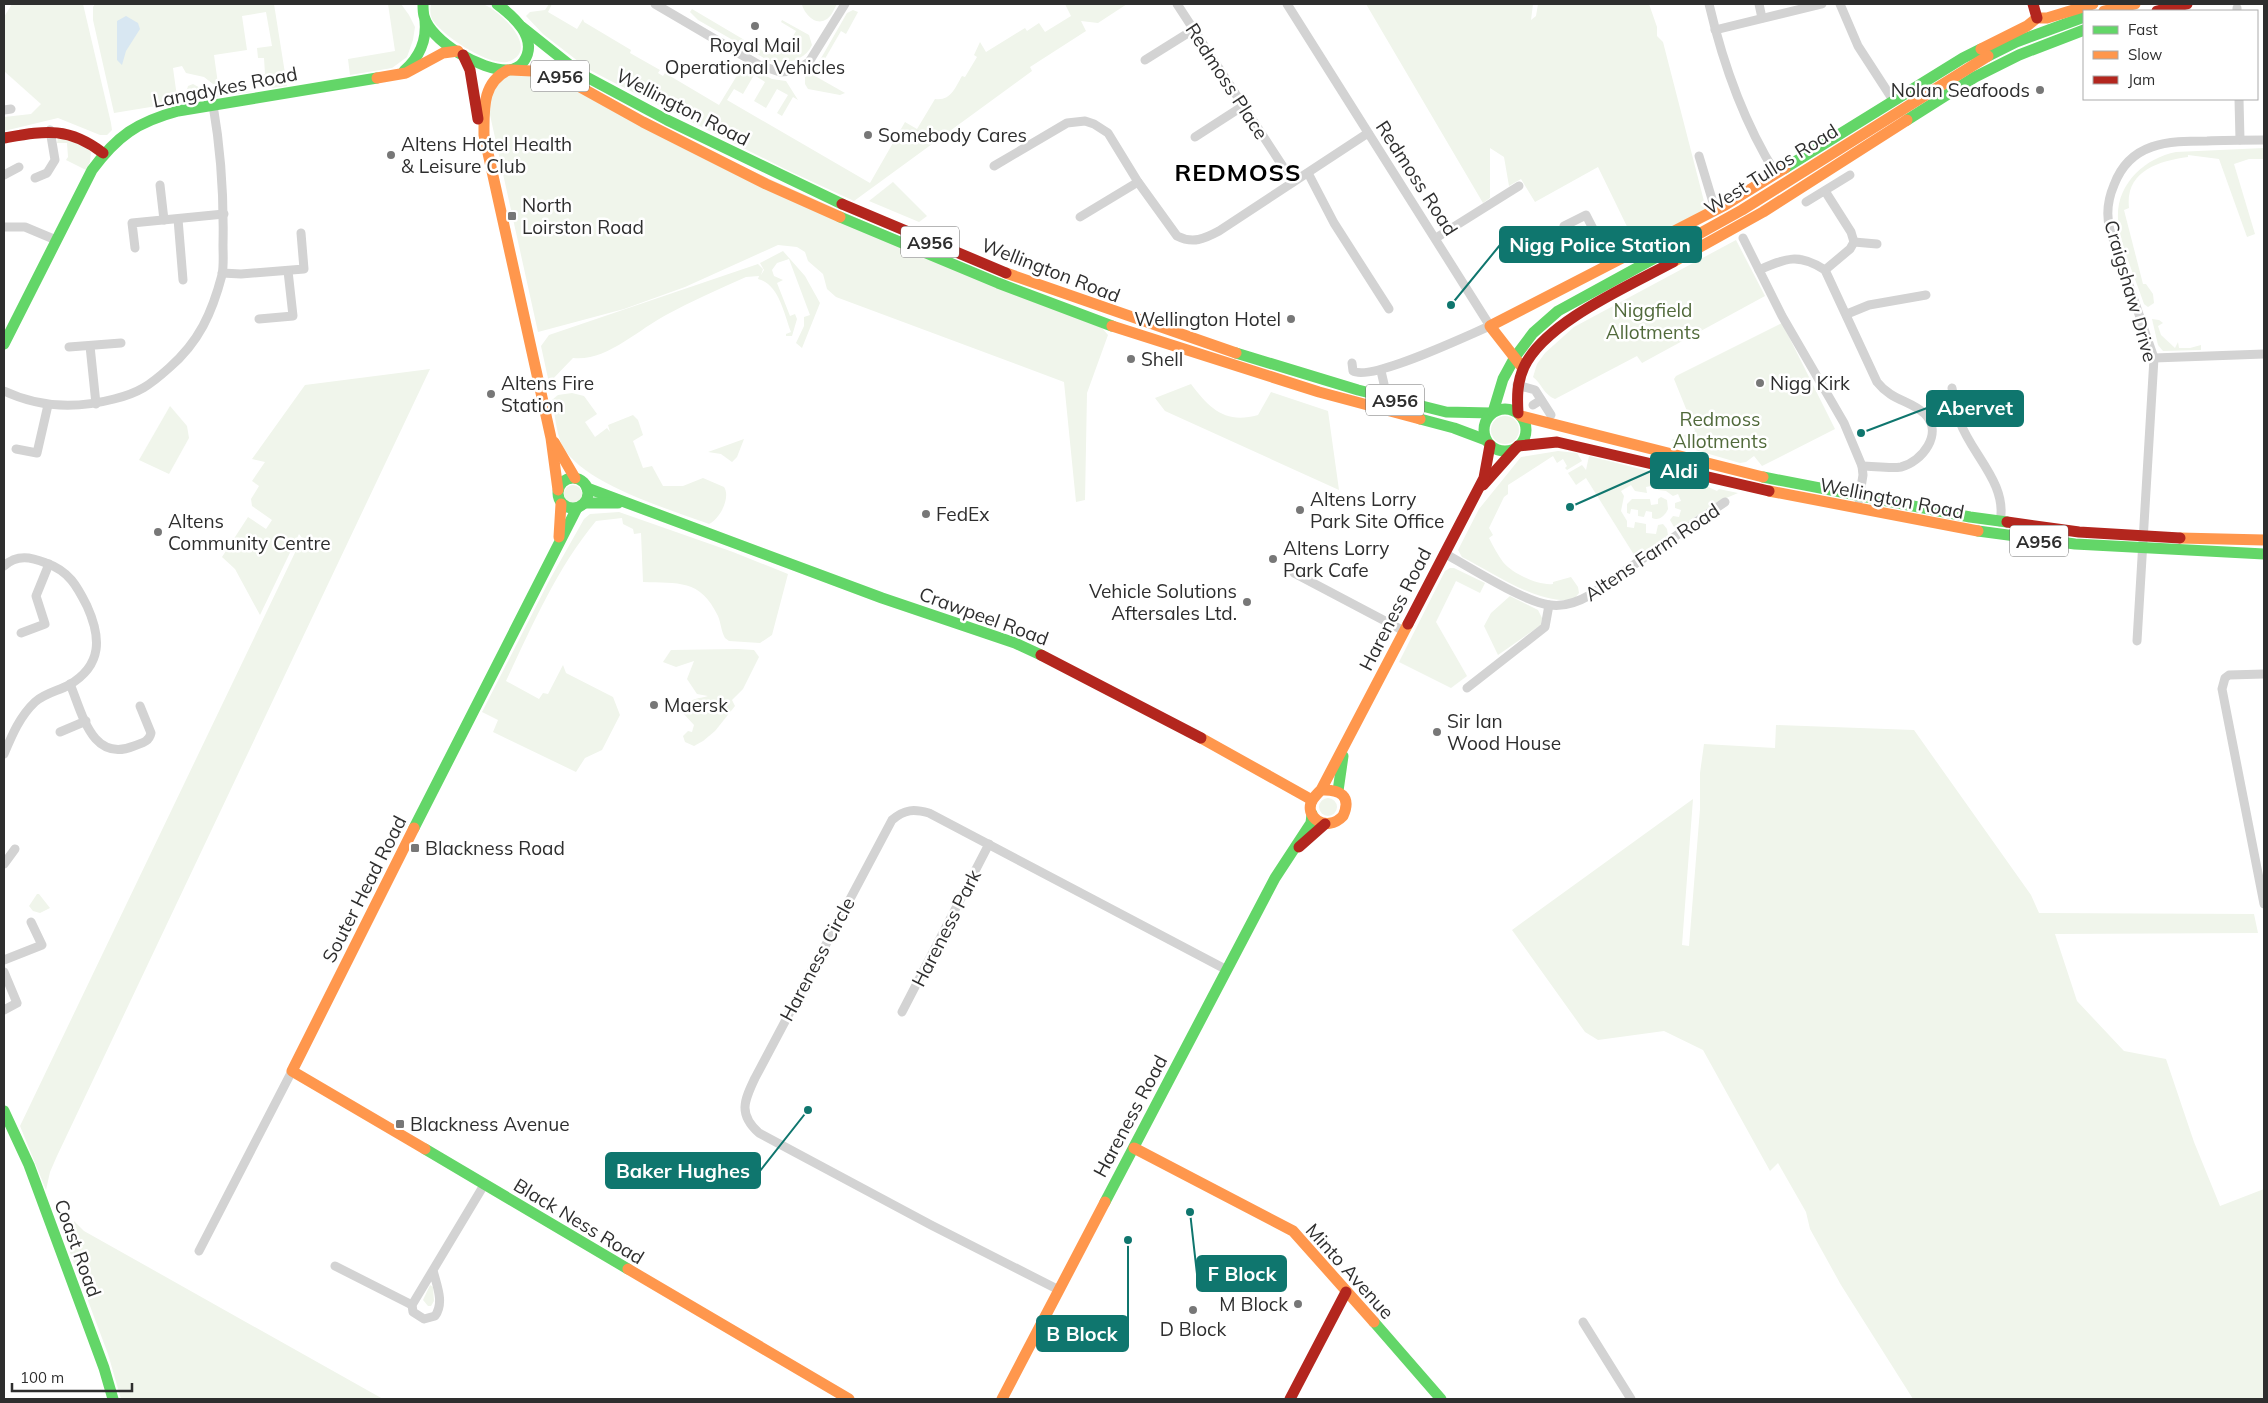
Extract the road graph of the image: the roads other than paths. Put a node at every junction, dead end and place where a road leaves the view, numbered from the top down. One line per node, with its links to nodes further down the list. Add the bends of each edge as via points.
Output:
1 (413, 4): 21 (main road, A956)
2 (423, 4): 21 (main road)
3 (497, 4): 22 (main road, A956)
4 (655, 4): 5 (street, via 759,65 780,72 794,71 809,62)
5 (845, 4)
6 (1178, 4): 23 (street, Redmoss Place)
7 (1287, 4): 35 (street, Redmoss Road)
8 (1709, 4): 24 (street)
9 (1759, 4): 19 (street)
10 (1822, 4): 19 (street)
11 (1840, 4): 30 (street, via 1858,46)
12 (2033, 4): 20 (main road)
13 (2093, 4): 20 (main road)
14 (2135, 4): 16 (main road)
15 (2187, 4): 17 (main road)
16 (2108, 10)
17 (2161, 10)
18 (2083, 17): 86 (main road, West Tullos Road, via 2016,42 1980,60 1742,210 1572,302 1545,321 1525,341)
19 (1762, 18): 24 (street)
20 (2037, 18): 30 (main road)
21 (425, 19): 26 (main road, A956); 29 (main road, via 425,32 416,57)
22 (522, 28): 28 (main road, A956, via 527,51 522,63); 99 (main road, Wellington Road / A956, via 581,74 667,120 855,210 1017,278 1236,354 1358,390 1446,412)
23 (1193, 30): 27 (street); 33 (street, Redmoss Place)
24 (1715, 30): 46 (street, via 1736,96)
25 (2083, 30): 89 (main road, West Tullos Road, via 2019,54 1975,77 1763,212 1577,314 1536,348)
26 (460, 53): 28 (main road, A956, via 489,66); 29 (main road, Langdykes Road, via 441,53 413,71); 36 (main road, via 469,66 478,120)
27 (1145, 60)
28 (510, 70): 36 (main road, via 496,78 487,92 483,111); 103 (main road, Wellington Road / A956, via 553,72 766,184 894,241 1030,295 1200,355 1319,392 1454,428)
29 (400, 74): 32 (main road, Langdykes Road)
30 (1893, 100): 46 (main road)
31 (2239, 100): 39 (street)
32 (213, 105): 41 (main road, Langdykes Road, via 147,120 122,134); 57 (street)
33 (1243, 106): 37 (street); 51 (street, Redmoss Place)
34 (50, 130): 38 (main road); 41 (main road, via 78,135); 49 (street, via 55,160 47,173)
35 (1368, 133): 45 (street); 64 (street, Redmoss Road)
36 (484, 135): 102 (main road)
37 (1195, 137)
38 (4, 138)
39 (2240, 140): 40 (street, Craigshaw Drive); 87 (street, Craigshaw Drive, via 2160,143 2136,155 2115,182 2108,206 2108,224)
40 (2264, 140)
41 (103, 153): 66 (main road, Langdykes Road)
42 (1699, 156): 56 (street)
43 (994, 166): 50 (street, via 1067,124 1085,121 1108,133)
44 (18, 167): 47 (street)
45 (1308, 173): 51 (street); 77 (street, via 1334,224)
46 (1776, 174): 56 (main road)
47 (4, 175)
48 (1850, 175): 54 (street)
49 (35, 178)
50 (1138, 182): 51 (street, via 1176,236 1197,241 1219,231); 58 (street)
51 (1293, 182)
52 (160, 185): 60 (street)
53 (1519, 186): 64 (street)
54 (1825, 192): 55 (street); 67 (street)
55 (1806, 202)
56 (1716, 209): 70 (main road)
57 (224, 214): 59 (street); 74 (street)
58 (1080, 217)
59 (178, 218): 60 (street); 75 (street)
60 (164, 220): 69 (street, via 132,224)
61 (1564, 226): 70 (street, via 1586,216)
62 (4, 227): 66 (street, via 25,227)
63 (301, 232): 73 (street, via 304,269)
64 (1436, 238): 80 (street, Redmoss Road)
65 (1743, 238): 71 (street)
66 (56, 240): 82 (main road, Langdykes Road)
67 (1854, 242): 68 (street); 72 (street)
68 (1877, 244)
69 (135, 248)
70 (1611, 264): 80 (main road)
71 (1759, 270): 72 (street, via 1780,261 1796,259 1813,262); 106 (street, via 1844,422)
72 (1825, 270): 78 (street)
73 (288, 271): 74 (street); 79 (street, via 293,316)
74 (222, 273): 96 (street, via 210,314 187,352 135,394)
75 (183, 280)
76 (1926, 295): 78 (street, via 1869,305)
77 (1389, 309)
78 (1847, 314): 106 (street, via 1877,382 1890,396 1925,415 1932,432 1929,447 1909,464 1898,468)
79 (259, 319)
80 (1490, 326): 86 (main road, Redmoss Road); 90 (street)
81 (121, 343): 83 (street)
82 (4, 344)
83 (90, 346): 84 (street); 96 (street)
84 (69, 347)
85 (2264, 354): 87 (street)
86 (1515, 357): 89 (main road, Redmoss Road); 99 (main road, West Tullos Road)
87 (2154, 358): 117 (street, Craigshaw Drive)
88 (1352, 363): 90 (street, via 1353,371 1357,373)
89 (1522, 367): 92 (main road, West Tullos Road)
90 (1381, 371): 91 (street)
91 (1384, 384)
92 (1517, 385): 95 (street, via 1532,388); 100 (main road, West Tullos Road)
93 (1952, 388): 116 (street, via 1960,424 2000,499)
94 (4, 391): 97 (street)
95 (1541, 400): 98 (street); 101 (street)
96 (96, 404): 97 (street)
97 (48, 405): 105 (street, via 37,453)
98 (1533, 405)
99 (1492, 412): 100 (main road, A956, via 1506,408); 103 (main road, via 1484,426)
100 (1520, 414): 104 (main road, via 1526,432); 113 (main road, Wellington Road / A956, via 1542,423)
101 (1551, 415)
102 (551, 438): 107 (main road); 109 (main road)
103 (1488, 443): 104 (main road, A956, via 1502,451); 110 (main road, Hareness Road, via 1486,470)
104 (1517, 447): 110 (main road, Hareness Road); 113 (main road, Wellington Road / A956, via 1557,442 1754,489)
105 (16, 449)
106 (1862, 466): 113 (street)
107 (575, 478): 108 (main road); 109 (main road, via 566,480)
108 (587, 488): 111 (main road, Crawpeel Road); 115 (main road, via 588,498)
109 (558, 490): 114 (main road)
110 (1477, 491): 121 (main road, Hareness Road)
111 (626, 502): 115 (main road, Crawpeel Road); 140 (main road, Crawpeel Road, via 1058,662)
112 (1725, 502): 126 (street, Altens Farm Road, via 1584,599 1572,604)
113 (1858, 502): 116 (main road, Wellington Road / A956); 120 (main road, Wellington Road / A956, via 1959,529 2026,539)
114 (561, 504): 115 (main road, via 568,508); 119 (main road, Souter Head Road)
115 (581, 506): 119 (main road, Souter Head Road)
116 (2000, 522): 117 (main road, Wellington Road / A956)
117 (2144, 536): 118 (main road, Wellington Road / A956); 120 (street, Craigshaw Drive)
118 (2264, 540)
119 (558, 542): 154 (main road, Souter Head Road)
120 (2143, 549): 122 (main road, Wellington Road / A956); 129 (street, Craigshaw Drive)
121 (1444, 553): 126 (street, Altens Farm Road, via 1531,600); 127 (main road, Hareness Road)
122 (2264, 554)
123 (49, 564): 124 (street, via 20,557); 128 (street, via 36,596 45,624); 131 (street, via 76,583 97,632 98,643 89,667)
124 (4, 566)
125 (1294, 573): 127 (street)
126 (1548, 605): 132 (street, via 1544,627)
127 (1404, 631): 136 (main road, Hareness Road)
128 (21, 633)
129 (2137, 641)
130 (2264, 674): 147 (street, via 2237,673 2225,678 2222,688)
131 (70, 684): 134 (street); 137 (street, via 36,701 18,723)
132 (1467, 688)
133 (140, 706): 134 (street, via 151,733 144,742 127,749 113,751 99,745)
134 (86, 721): 135 (street)
135 (60, 732)
136 (1344, 744): 138 (main road, Hareness Road); 139 (main road, Hareness Road)
137 (4, 754)
138 (1321, 790): 139 (main road, via 1330,788); 140 (main road)
139 (1338, 791): 142 (main road, via 1346,802 1345,814 1336,823)
140 (1312, 800): 141 (main road)
141 (1312, 814): 142 (main road); 145 (main road, Hareness Road, via 1311,823)
142 (1325, 824): 145 (main road, Hareness Road)
143 (989, 844): 150 (street, Hareness Circle); 153 (street, Hareness Park); 161 (street, Hareness Circle, via 918,810 905,811 892,820 754,1078 744,1112 746,1120 759,1133)
144 (15, 849): 146 (street)
145 (1293, 851): 150 (main road, Hareness Road, via 1275,878)
146 (4, 864)
147 (2264, 904)
148 (31, 922): 149 (street, via 42,944)
149 (4, 960)
150 (1227, 970): 156 (main road, Hareness Road)
151 (4, 972): 152 (street, via 17,1003)
152 (4, 1010)
153 (902, 1012)
154 (292, 1071): 157 (main road, Black Ness Road); 158 (street, Souter Head Road)
155 (4, 1111): 165 (main road, Coast Road, via 32,1174)
156 (1134, 1148): 161 (main road, Hareness Road); 162 (main road, Minto Avenue, via 1292,1231)
157 (484, 1185): 160 (street); 166 (main road, Black Ness Road)
158 (199, 1251)
159 (335, 1266): 163 (street)
160 (433, 1270): 163 (street); 163 (street, via 439,1295 437,1313 431,1319 424,1319 413,1312)
161 (1060, 1290): 167 (main road, Hareness Road)
162 (1346, 1292): 168 (main road); 169 (main road, Minto Avenue)
163 (412, 1305)
164 (1583, 1322): 170 (street)
165 (113, 1399)
166 (850, 1399)
167 (1002, 1399)
168 (1290, 1399)
169 (1441, 1399)
170 (1631, 1399)

